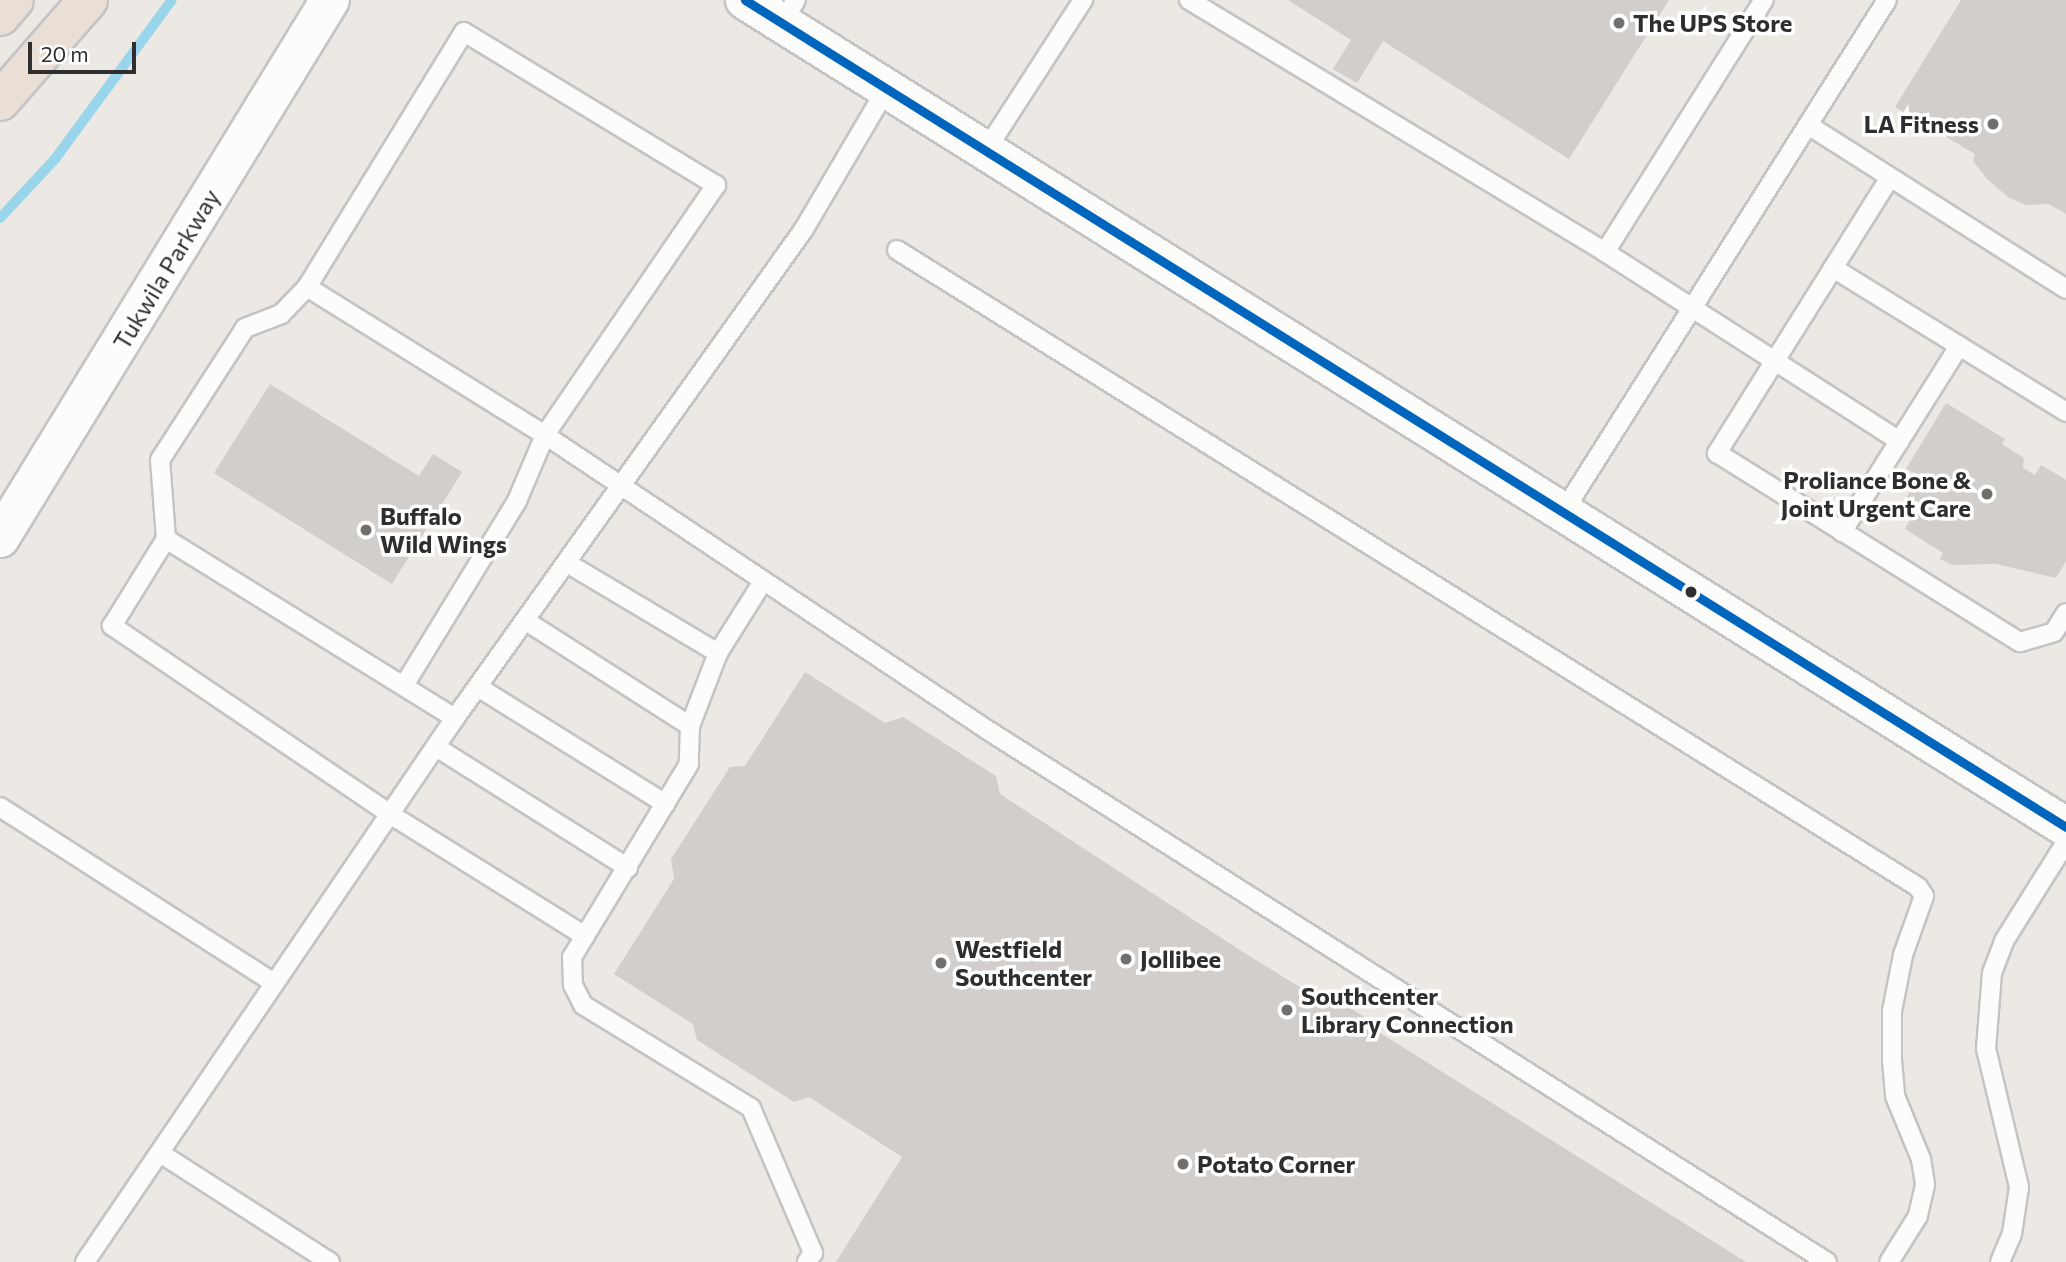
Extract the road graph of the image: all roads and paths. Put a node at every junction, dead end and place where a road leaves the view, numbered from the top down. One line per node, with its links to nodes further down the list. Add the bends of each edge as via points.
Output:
1 (14, 0): 10 (highway)
2 (88, 0): 12 (highway)
3 (331, 0): 30 (street, Tukwila Parkway)
4 (745, 0): 9 (street)
5 (1083, 0): 14 (lane)
6 (1189, 0): 17 (lane)
7 (1764, 0): 17 (lane)
8 (1887, 0): 13 (lane)
9 (789, 11): 11 (street)
10 (0, 16)
11 (887, 88): 14 (street); 27 (lane, via 804,229)
12 (0, 101)
13 (1808, 125): 15 (lane); 21 (lane)
14 (986, 150): 28 (street)
15 (1889, 179): 18 (lane); 20 (lane)
16 (897, 250): 55 (lane, via 1918,887 1924,896 1903,955 1892,1011 1892,1060 1895,1096 1921,1159 1925,1185 1918,1216)
17 (1605, 252): 21 (lane)
18 (1833, 268): 22 (lane); 23 (lane)
19 (307, 287): 25 (lane); 25 (lane, via 464,32 716,185); 31 (lane, via 281,314 245,328 160,460)
20 (2066, 289)
21 (1692, 307): 23 (lane); 28 (lane)
22 (1959, 346): 24 (lane); 26 (lane)
23 (1775, 361): 26 (lane); 29 (lane, via 1717,453)
24 (2066, 412)
25 (545, 435): 27 (lane); 37 (lane, via 517,501)
26 (1899, 441): 29 (lane)
27 (621, 485): 32 (lane); 33 (lane)
28 (1564, 509): 45 (street)
29 (1842, 532): 34 (lane, via 2020,642 2054,632)
30 (0, 538)
31 (166, 539): 37 (lane); 44 (lane, via 111,626)
32 (567, 563): 35 (lane); 36 (lane)
33 (762, 583): 36 (lane); 54 (lane)
34 (2066, 612)
35 (527, 621): 38 (lane); 40 (lane)
36 (718, 653): 40 (lane)
37 (405, 684): 39 (lane)
38 (478, 687): 39 (lane); 42 (lane)
39 (455, 718): 41 (lane)
40 (690, 726): 42 (lane, via 689,764)
41 (436, 747): 44 (lane); 47 (lane)
42 (666, 804): 47 (lane)
43 (0, 807): 49 (lane)
44 (390, 814): 48 (lane); 49 (lane)
45 (2066, 827)
46 (2066, 842): 56 (lane, via 2004,941 1992,973 1986,1049 2019,1187 2012,1234)
47 (628, 868): 48 (lane)
48 (585, 936): 53 (lane, via 572,957 573,985 583,1005 751,1108 813,1253)
49 (274, 983): 50 (lane)
50 (160, 1153): 51 (lane); 52 (lane)
51 (85, 1262)
52 (330, 1262)
53 (807, 1262)
54 (1827, 1262)
55 (1889, 1262)
56 (2000, 1262)

